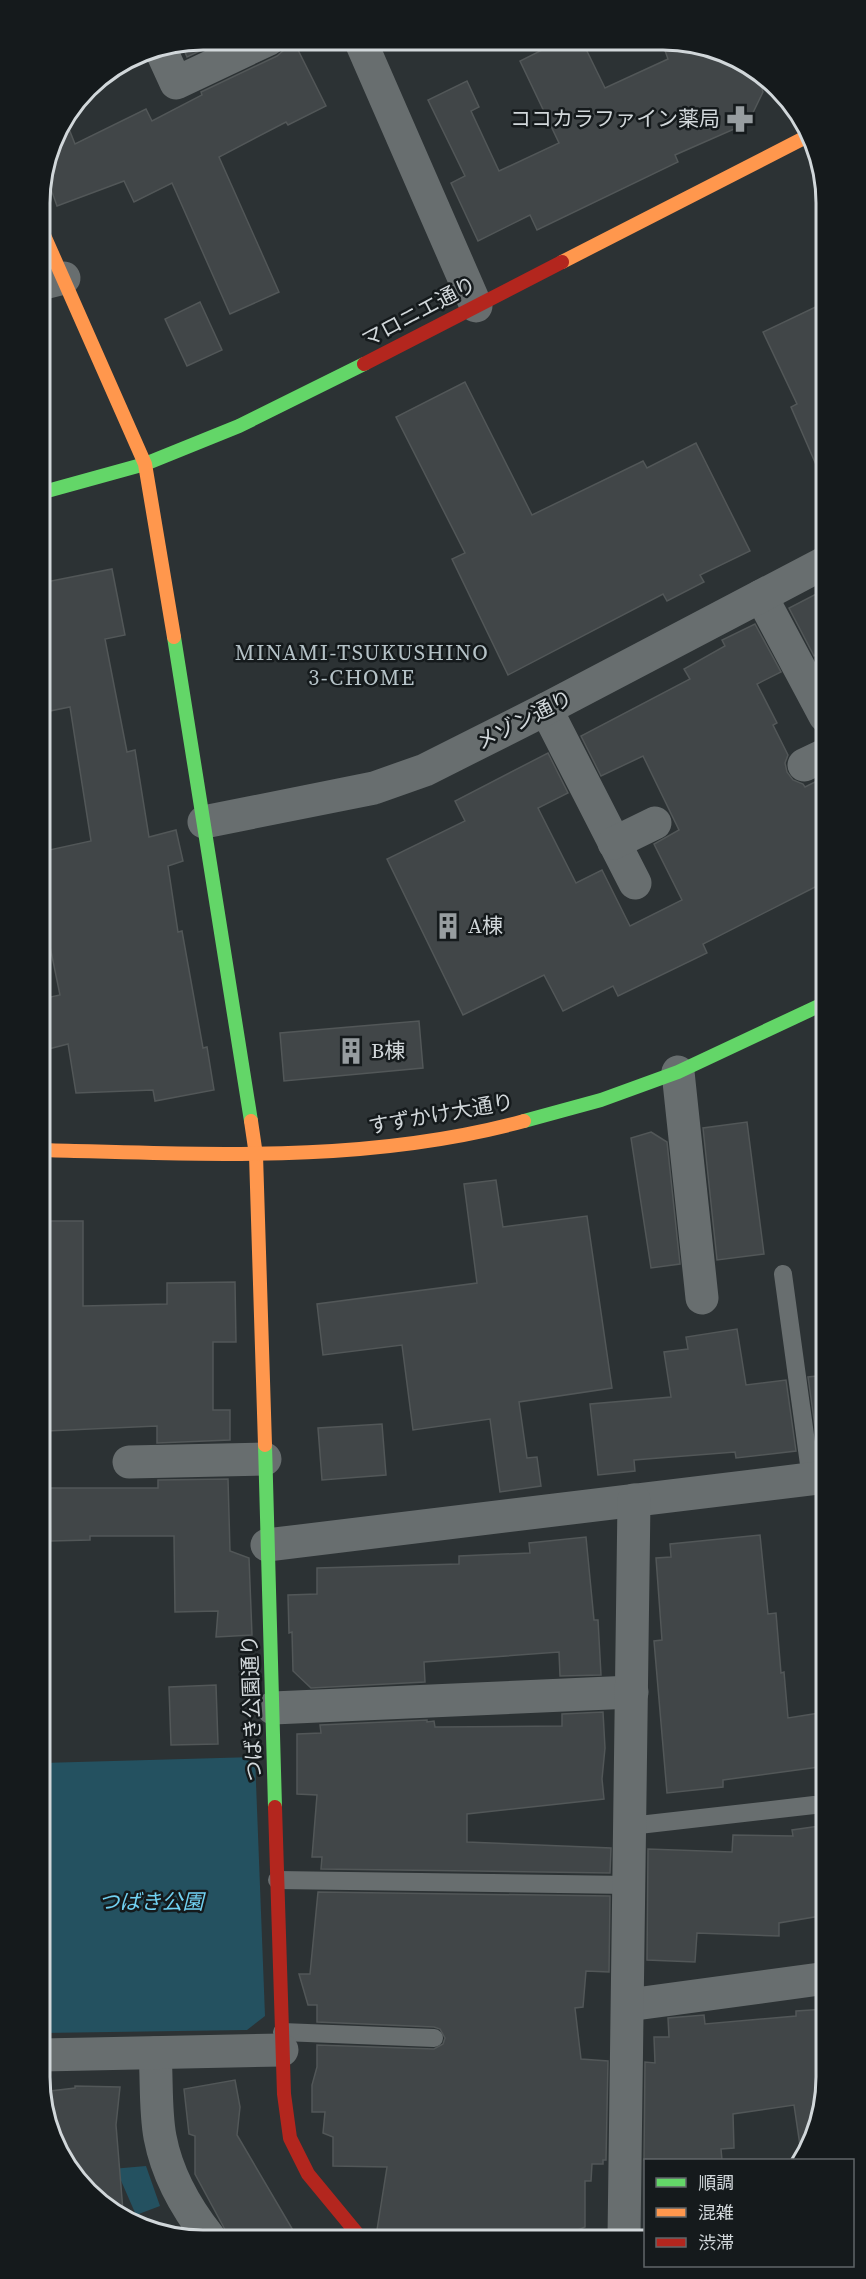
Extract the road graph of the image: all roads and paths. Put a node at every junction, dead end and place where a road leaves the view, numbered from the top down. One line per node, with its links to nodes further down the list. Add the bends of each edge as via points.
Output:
1 (246, 50): 3 (street, via 176,83)
2 (364, 50): 6 (street)
3 (163, 55)
4 (802, 139): 6 (street, マロニエ通り)
5 (52, 281): 7 (street, つばき公園通り)
6 (476, 306): 7 (street, マロニエ通り, via 239,426)
7 (145, 464): 8 (street, マロニエ通り); 13 (street, つばき公園通り)
8 (50, 490)
9 (816, 567): 10 (street, メゾン通り)
10 (761, 596): 11 (street); 12 (street, メゾン通り)
11 (816, 699)
12 (546, 709): 13 (street, メゾン通り, via 425,770 374,788); 15 (street)
13 (204, 822): 20 (street, つばき公園通り)
14 (655, 823): 15 (street)
15 (614, 843): 16 (street)
16 (635, 883)
17 (816, 1007): 18 (street, すずかけ大通り)
18 (678, 1072): 20 (street, すずかけ大通り, via 601,1100 506,1126 387,1148); 22 (street)
19 (50, 1150): 20 (street, すずかけ大通り)
20 (256, 1155): 23 (street, つばき公園通り)
21 (783, 1274): 25 (lane)
22 (702, 1298)
23 (266, 1458): 24 (street); 28 (street, つばき公園通り)
24 (129, 1462)
25 (816, 1466)
26 (816, 1478): 27 (street)
27 (634, 1500): 28 (street); 29 (street)
28 (267, 1545): 30 (street, つばき公園通り)
29 (632, 1692): 30 (street); 32 (street)
30 (273, 1708): 33 (street, つばき公園通り)
31 (814, 1805): 32 (lane)
32 (630, 1826): 34 (street)
33 (278, 1880): 34 (lane); 38 (street, つばき公園通り)
34 (629, 1885): 36 (street)
35 (816, 1979): 36 (street)
36 (627, 2005): 41 (street)
37 (434, 2038): 38 (lane)
38 (282, 2041): 39 (street); 43 (street, つばき公園通り, via 290,2138 308,2174)
39 (155, 2053): 40 (street); 42 (street, via 160,2136 171,2174 191,2215)
40 (50, 2055)
41 (635, 2191): 44 (street)
42 (203, 2230)
43 (354, 2230)
44 (626, 2230)

